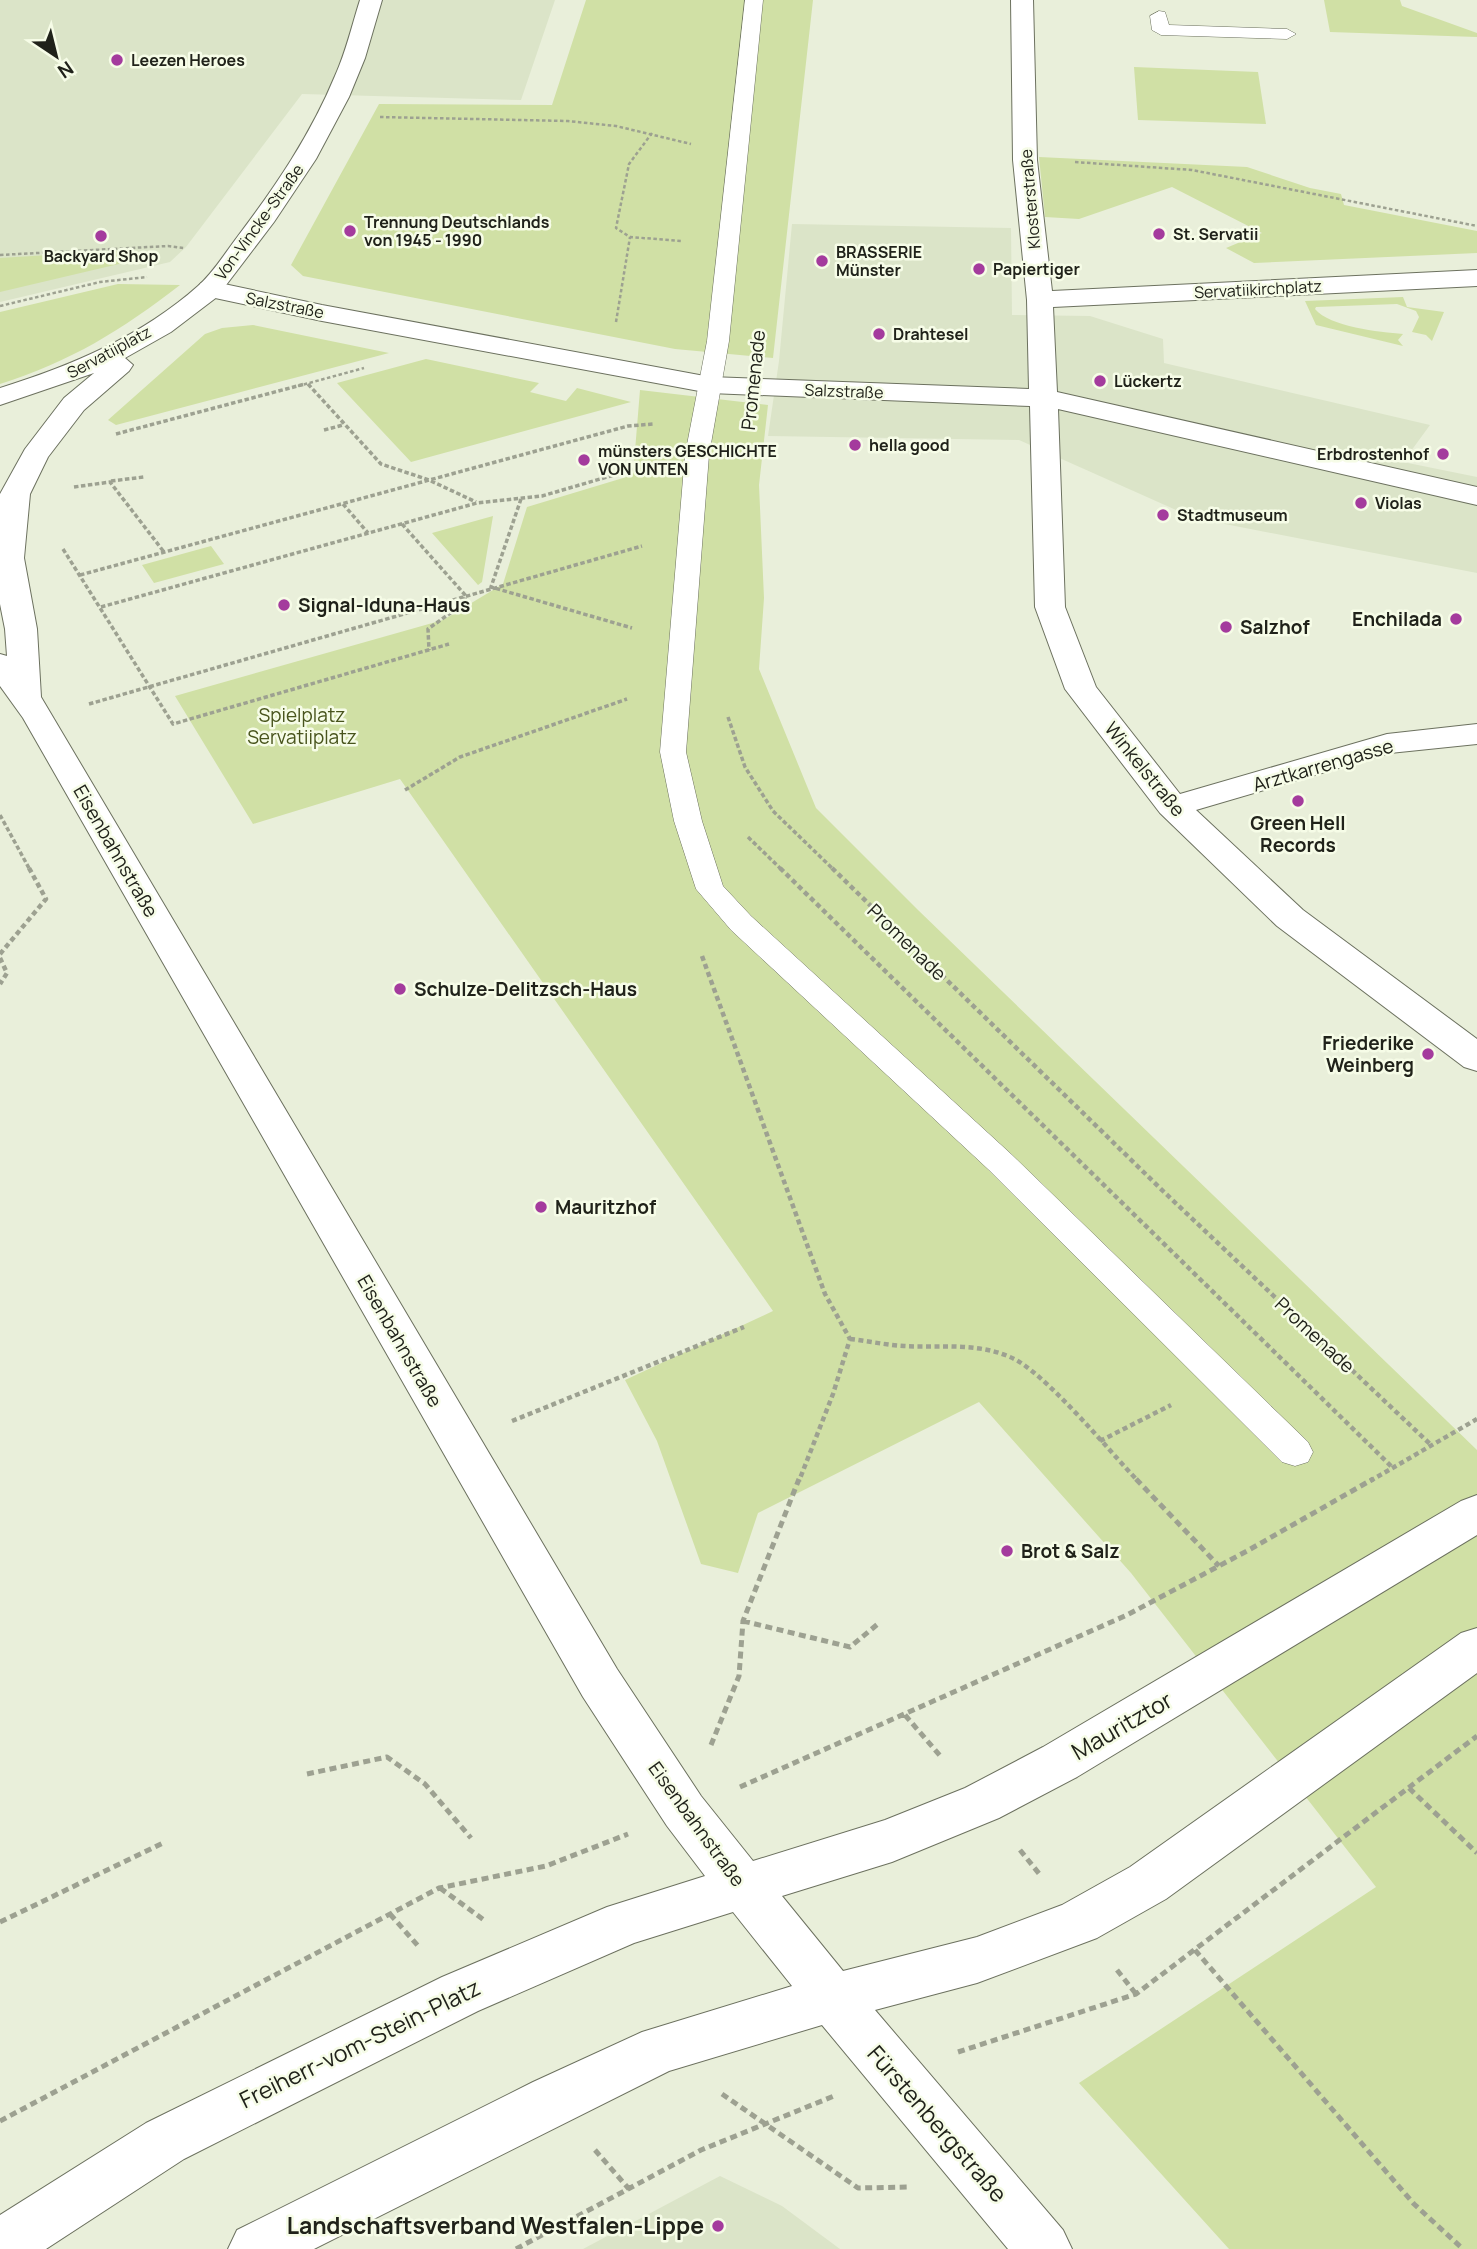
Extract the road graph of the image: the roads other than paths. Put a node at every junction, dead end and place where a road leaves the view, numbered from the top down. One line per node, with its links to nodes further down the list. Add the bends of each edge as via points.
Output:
1 (370, 0): 7 (main road, Von-Vincke-Straße, via 348,74 290,185)
2 (754, 0): 10 (lane, Promenade)
3 (1023, 0): 8 (main road, Klosterstraße, via 1025,160)
4 (1159, 16): 5 (lane, via 1161,30)
5 (1287, 34)
6 (1477, 278): 8 (main road, Servatiikirchplatz)
7 (210, 289): 9 (main road, Servatiiplatz); 10 (main road, Salzstraße)
8 (1040, 300): 12 (main road, Klosterstraße)
9 (182, 312): 11 (main road, Servatiiplatz, via 67,375); 14 (main road, via 74,404 35,455 15,494 9,558 21,629)
10 (710, 385): 12 (main road, Salzstraße); 18 (lane, Promenade, via 697,455 673,752 688,821 710,889 741,923 1000,1162)
11 (0, 397)
12 (1045, 398): 13 (main road, Salzstraße); 16 (main road, Winkelstraße, via 1050,607 1081,689)
13 (1477, 496)
14 (13, 681): 21 (main road, Eisenbahnstraße, via 600,1683 684,1811)
15 (1477, 734): 16 (main road, Arztkarrengasse, via 1387,744)
16 (1172, 806): 17 (main road, Winkelstraße, via 1290,918)
17 (1477, 1058)
18 (1295, 1452)
19 (1477, 1513): 21 (main road, Mauritztor, via 1060,1762 982,1803 892,1840)
20 (1477, 1647): 22 (main road, via 1148,1883 1079,1922 977,1960)
21 (742, 1885): 22 (main road, Eisenbahnstraße); 23 (main road, Freiherr-vom-Stein-Platz, via 625,1923 448,2000 165,2141)
22 (831, 1998): 24 (main road, via 660,2049); 25 (main road, Fürstenbergstraße)
23 (0, 2247)
24 (256, 2249)
25 (1044, 2249)

